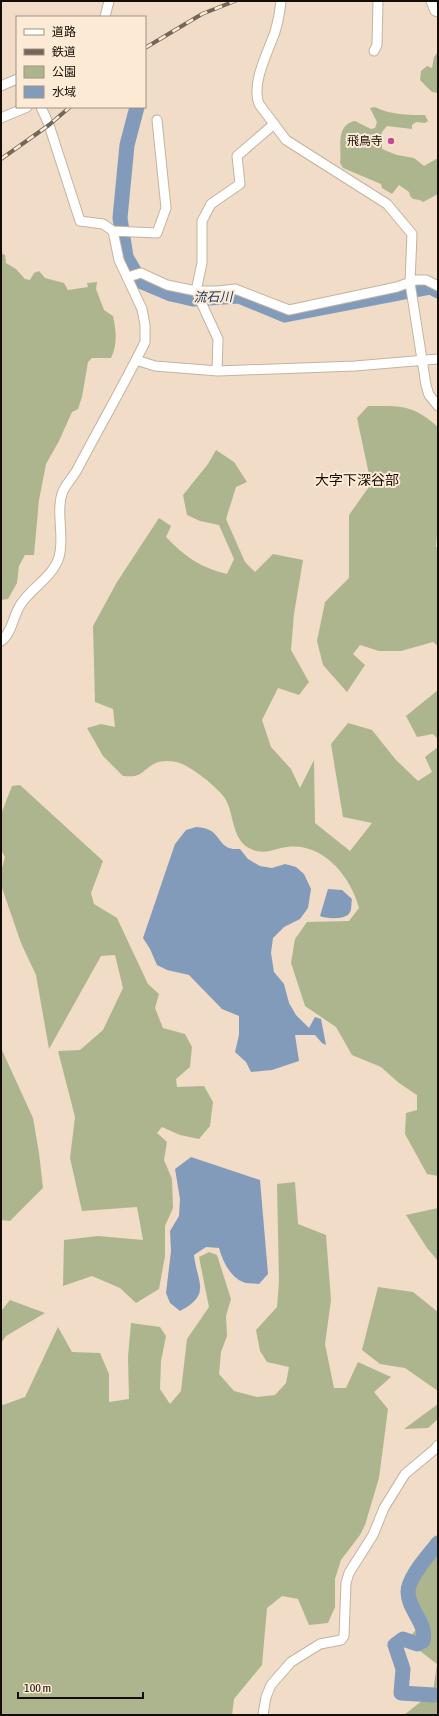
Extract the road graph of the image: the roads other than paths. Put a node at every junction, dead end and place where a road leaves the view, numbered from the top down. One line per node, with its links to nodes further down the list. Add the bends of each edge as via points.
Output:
1 (110, 1): 6 (street)
2 (281, 1): 14 (street, via 278,21 262,66 257,92 259,104)
3 (378, 1): 7 (street)
4 (431, 1): 5 (street)
5 (438, 12)
6 (105, 16)
7 (374, 51)
8 (16, 79): 9 (street)
9 (1, 86)
10 (25, 108): 12 (street)
11 (41, 108): 15 (street, via 80,221 103,224)
12 (1, 118)
13 (157, 120): 15 (street, via 166,208 157,234)
14 (273, 124): 17 (street, via 286,140 373,194 399,217 412,234); 19 (street, via 237,156 240,184 211,204 202,221 202,263)
15 (113, 231): 16 (street, via 119,260)
16 (128, 277): 19 (street, via 141,273 167,285); 21 (street, via 142,309 145,325 145,342)
17 (410, 283): 18 (street, via 426,280); 19 (street, via 289,310 235,289); 22 (street)
18 (438, 286)
19 (196, 291): 23 (street, via 218,339)
20 (438, 359): 22 (street)
21 (136, 360): 23 (street, via 155,366); 25 (street, via 64,490 60,501 62,532 59,558 49,573 21,603 12,619 11,628)
22 (422, 360): 23 (street, via 355,366); 24 (street, via 427,390)
23 (217, 371)
24 (438, 406)
25 (1, 641)
26 (438, 1445): 27 (street, via 405,1474 384,1508 373,1535 349,1573 346,1583 344,1636 341,1640 320,1644 291,1662 271,1685)
27 (262, 1715)

